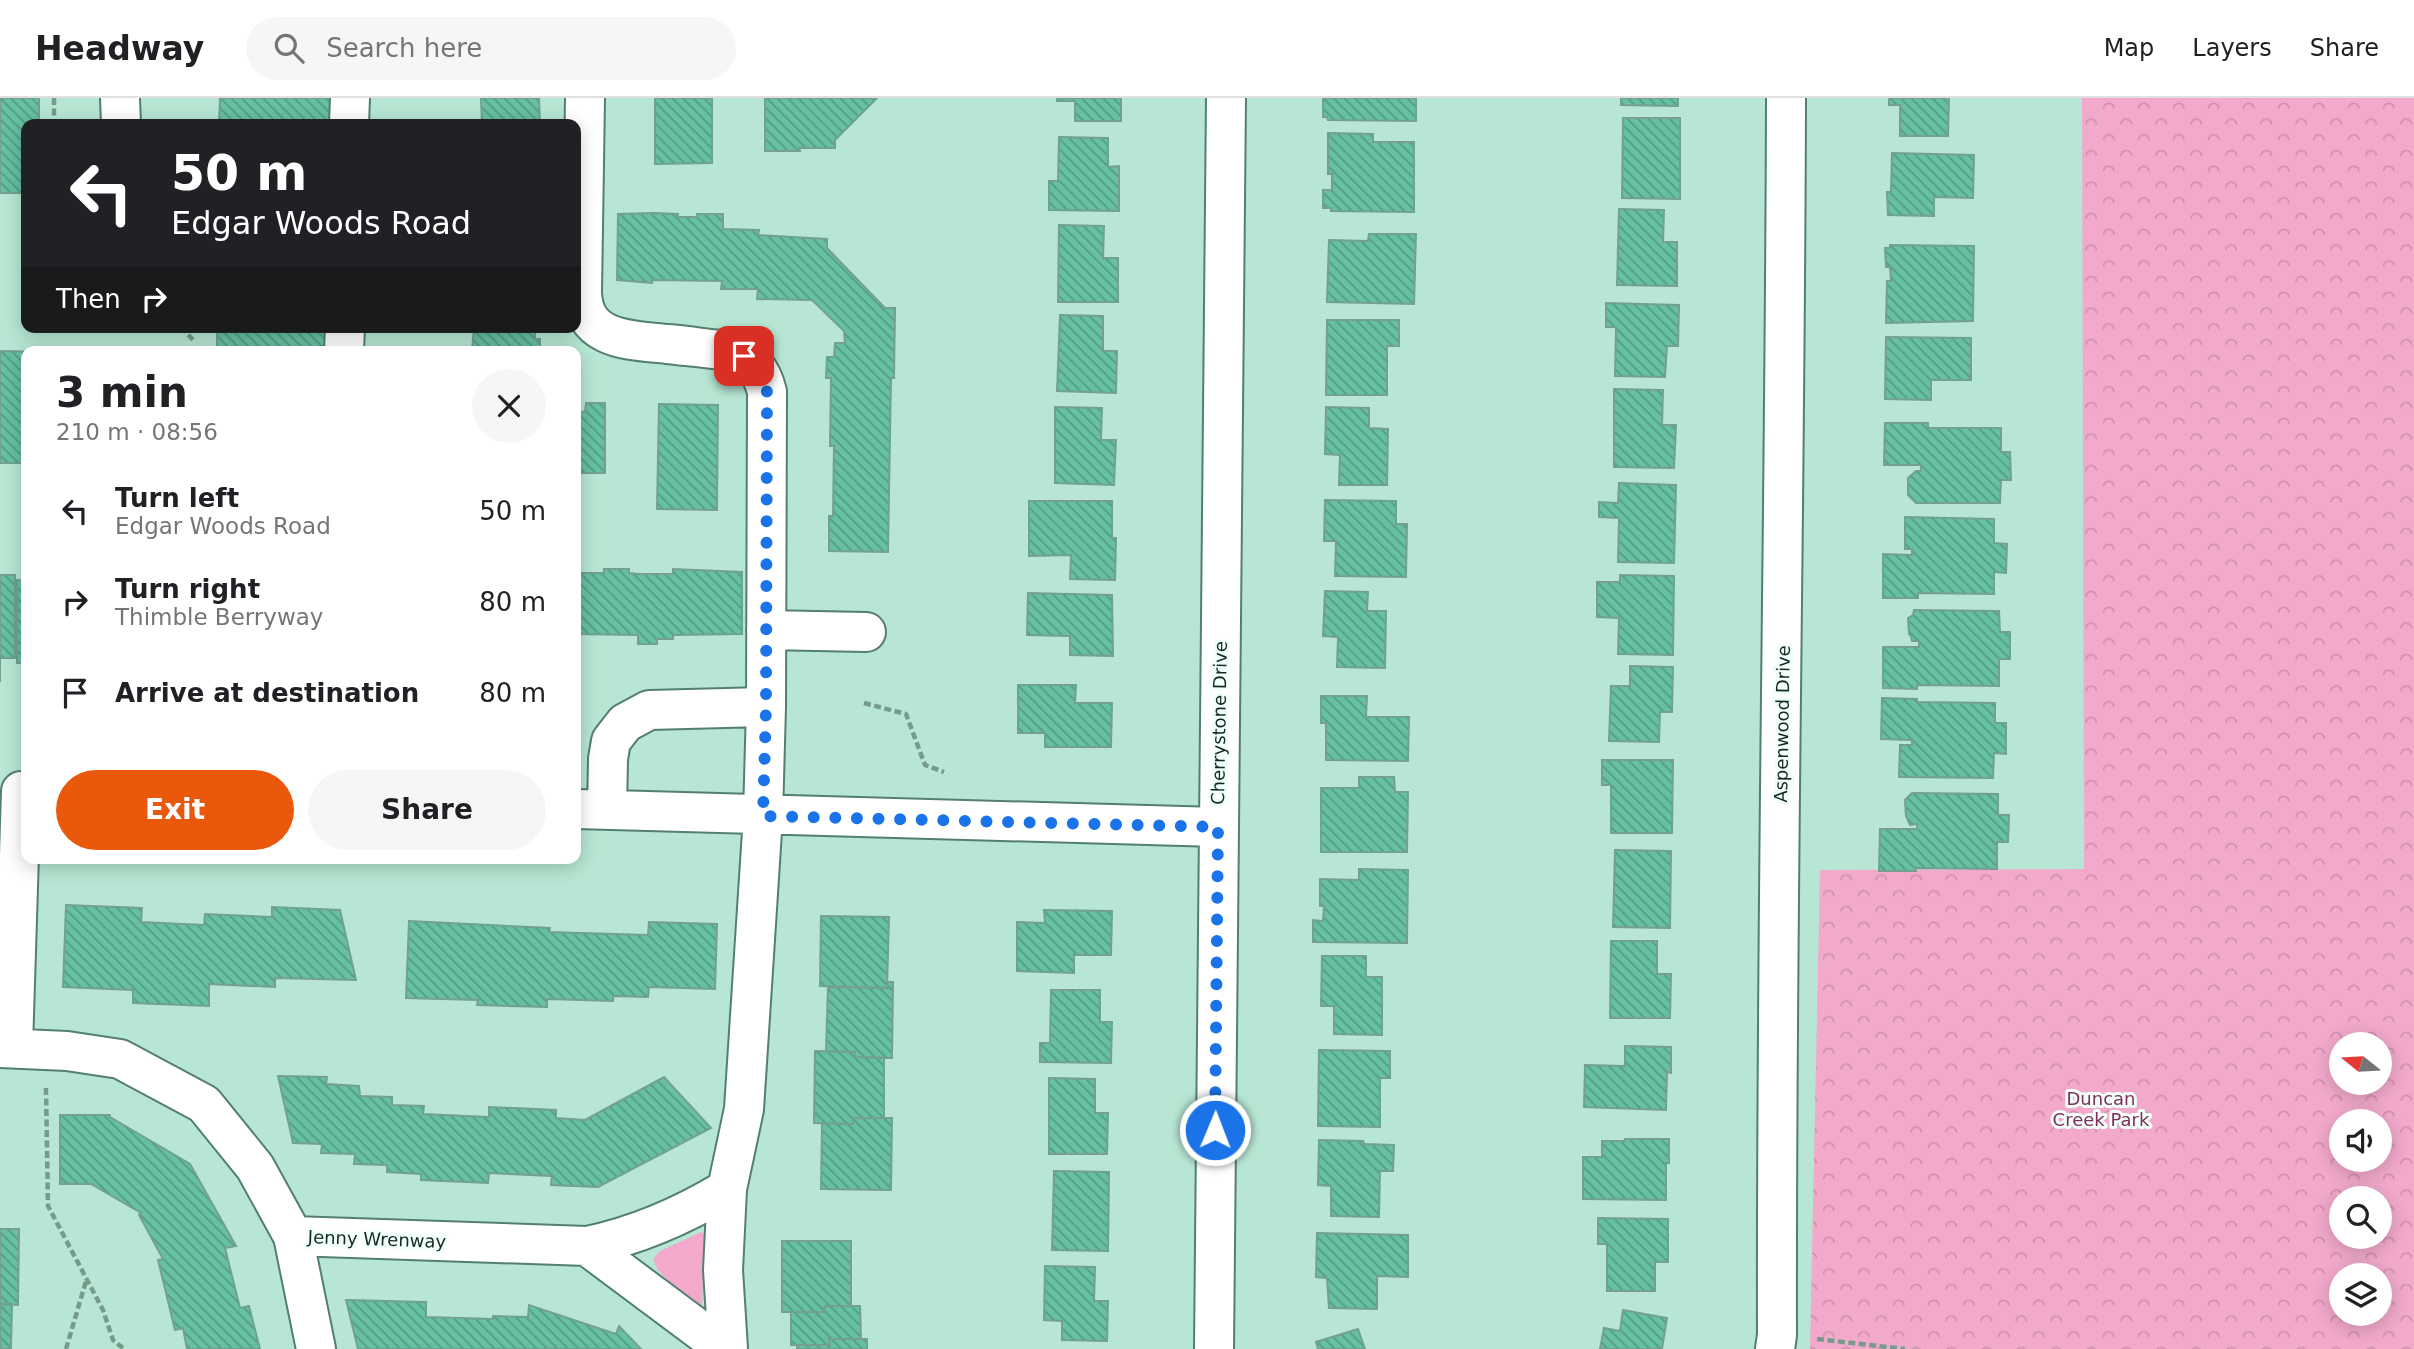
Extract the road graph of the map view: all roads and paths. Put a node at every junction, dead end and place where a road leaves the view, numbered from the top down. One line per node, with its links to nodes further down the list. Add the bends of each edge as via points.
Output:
1 (54, 98): 7 (path)
2 (120, 98): 8 (street)
3 (350, 98): 9 (street)
4 (585, 98): 12 (street, via 582,305 591,321 622,339 732,351 751,362 764,379)
5 (1226, 98): 20 (street, Cherrystone Drive)
6 (1786, 98): 27 (street, Aspenwood Drive)
7 (54, 119)
8 (121, 119)
9 (349, 119)
10 (187, 333): 11 (path)
11 (194, 341)
12 (766, 630): 13 (street); 15 (street)
13 (866, 632)
14 (864, 703): 16 (path, via 906,714 925,765)
15 (766, 707): 18 (street, via 649,710 625,723 611,741); 19 (street)
16 (944, 772)
17 (16, 791): 21 (street, Jenny Wrenway)
18 (591, 810): 19 (street)
19 (763, 816): 20 (street); 23 (street, via 744,1109)
20 (1218, 827): 32 (street, Cherrystone Drive)
21 (7, 1048): 24 (street, Jenny Wrenway, via 120,1059 204,1104 255,1167)
22 (46, 1076): 26 (path, via 48,1206)
23 (727, 1189): 25 (street, Jenny Wrenway, via 691,1210); 31 (street, via 723,1270)
24 (293, 1236): 25 (street, Jenny Wrenway); 30 (street)
25 (587, 1246): 31 (street)
26 (86, 1281): 28 (path); 29 (path, via 113,1340)
27 (1776, 1342): 33 (path)
28 (66, 1349)
29 (124, 1349)
30 (316, 1349)
31 (727, 1349)
32 (1214, 1349)
33 (1905, 1349)

